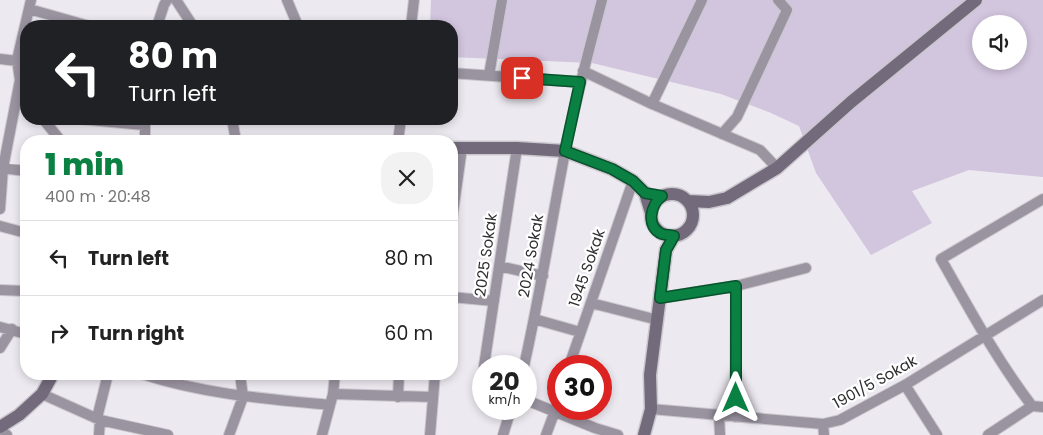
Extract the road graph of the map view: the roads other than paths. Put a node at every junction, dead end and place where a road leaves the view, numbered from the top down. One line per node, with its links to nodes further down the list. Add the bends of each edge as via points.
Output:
1 (167, 0): 13 (street)
2 (176, 0): 14 (street)
3 (287, 0): 15 (street)
4 (414, 0): 16 (street)
5 (502, 0): 21 (street)
6 (602, 0): 19 (street, 2024 Sokak)
7 (702, 0): 24 (street)
8 (778, 0): 28 (street, via 787,10 737,117)
9 (976, 0): 34 (street, via 850,102)
10 (30, 4): 11 (street); 12 (street)
11 (27, 20)
12 (74, 20)
13 (159, 20)
14 (189, 20)
15 (295, 20)
16 (412, 20)
17 (0, 59): 18 (street)
18 (20, 61)
19 (583, 70): 23 (street, 2024 Sokak); 24 (street)
20 (458, 73): 21 (street)
21 (489, 75): 23 (street)
22 (20, 80): 27 (street)
23 (580, 82): 32 (street, 2024 Sokak)
24 (652, 104): 28 (street)
25 (48, 125): 29 (street)
26 (0, 126): 27 (street)
27 (11, 126): 33 (street)
28 (722, 134): 34 (street, via 760,150)
29 (56, 135)
30 (458, 148): 31 (street)
31 (517, 148): 32 (street); 48 (street, 2025 Sokak)
32 (565, 151): 36 (street, via 612,169); 50 (street, 2024 Sokak)
33 (2, 168): 35 (street); 41 (street)
34 (777, 168): 40 (street, via 727,198)
35 (20, 170)
36 (633, 181): 37 (street); 58 (street, 1945 Sokak)
37 (645, 193): 38 (street); 42 (street)
38 (662, 196): 40 (street, via 679,195); 42 (street)
39 (1043, 199): 65 (street, via 942,259)
40 (691, 207): 46 (street, via 690,225)
41 (0, 209)
42 (651, 213): 44 (street)
43 (0, 226): 45 (street)
44 (657, 230): 46 (street); 47 (street)
45 (20, 231)
46 (674, 236): 47 (street)
47 (666, 250): 55 (street)
48 (499, 266): 50 (street); 57 (street, 2025 Sokak)
49 (806, 268): 51 (street)
50 (543, 276): 59 (street, 2024 Sokak)
51 (736, 286): 55 (street); 87 (street)
52 (0, 290): 53 (street)
53 (20, 291)
54 (458, 298): 57 (street)
55 (660, 298): 60 (street)
56 (1043, 300): 65 (street, 1901/5 Sokak)
57 (494, 301): 67 (street, 2025 Sokak)
58 (590, 303): 60 (street); 64 (street, 1945 Sokak)
59 (534, 319): 64 (street); 68 (street, 2024 Sokak)
60 (658, 320): 85 (street, via 650,374)
61 (0, 327): 62 (street)
62 (12, 329): 63 (street); 66 (street)
63 (20, 332)
64 (580, 332): 69 (street, 1945 Sokak)
65 (985, 336): 77 (street, 1901/5 Sokak); 84 (street, via 1014,383)
66 (0, 348)
67 (486, 355)
68 (526, 355)
69 (573, 355)
70 (50, 380): 78 (street)
71 (107, 380): 88 (street)
72 (164, 380): 81 (street)
73 (241, 380): 81 (street)
74 (334, 380): 79 (street)
75 (399, 380): 80 (street)
76 (434, 380): 82 (street)
77 (905, 385): 92 (street, 1901/5 Sokak, via 840,420); 107 (street)
78 (42, 394): 88 (street); 93 (street)
79 (333, 394): 80 (street); 83 (street)
80 (398, 396): 82 (street)
81 (243, 397): 83 (street); 98 (street)
82 (433, 397): 100 (street)
83 (330, 405): 99 (street)
84 (1038, 406): 108 (street)
85 (651, 409): 86 (street, 1901/5 Sokak); 104 (street)
86 (719, 416): 87 (street, 1901/5 Sokak); 105 (street)
87 (736, 417): 92 (street, 1901/5 Sokak)
88 (98, 419): 96 (street); 97 (street)
89 (508, 420): 101 (street)
90 (552, 420): 102 (street)
91 (572, 420): 94 (street)
92 (823, 424): 106 (street)
93 (0, 428): 95 (street)
94 (595, 431): 103 (street)
95 (7, 435)
96 (99, 435)
97 (168, 435)
98 (229, 435)
99 (322, 435)
100 (430, 435)
101 (503, 435)
102 (546, 435)
103 (618, 435)
104 (644, 435)
105 (720, 435)
106 (824, 435)
107 (937, 435)
108 (988, 435)

